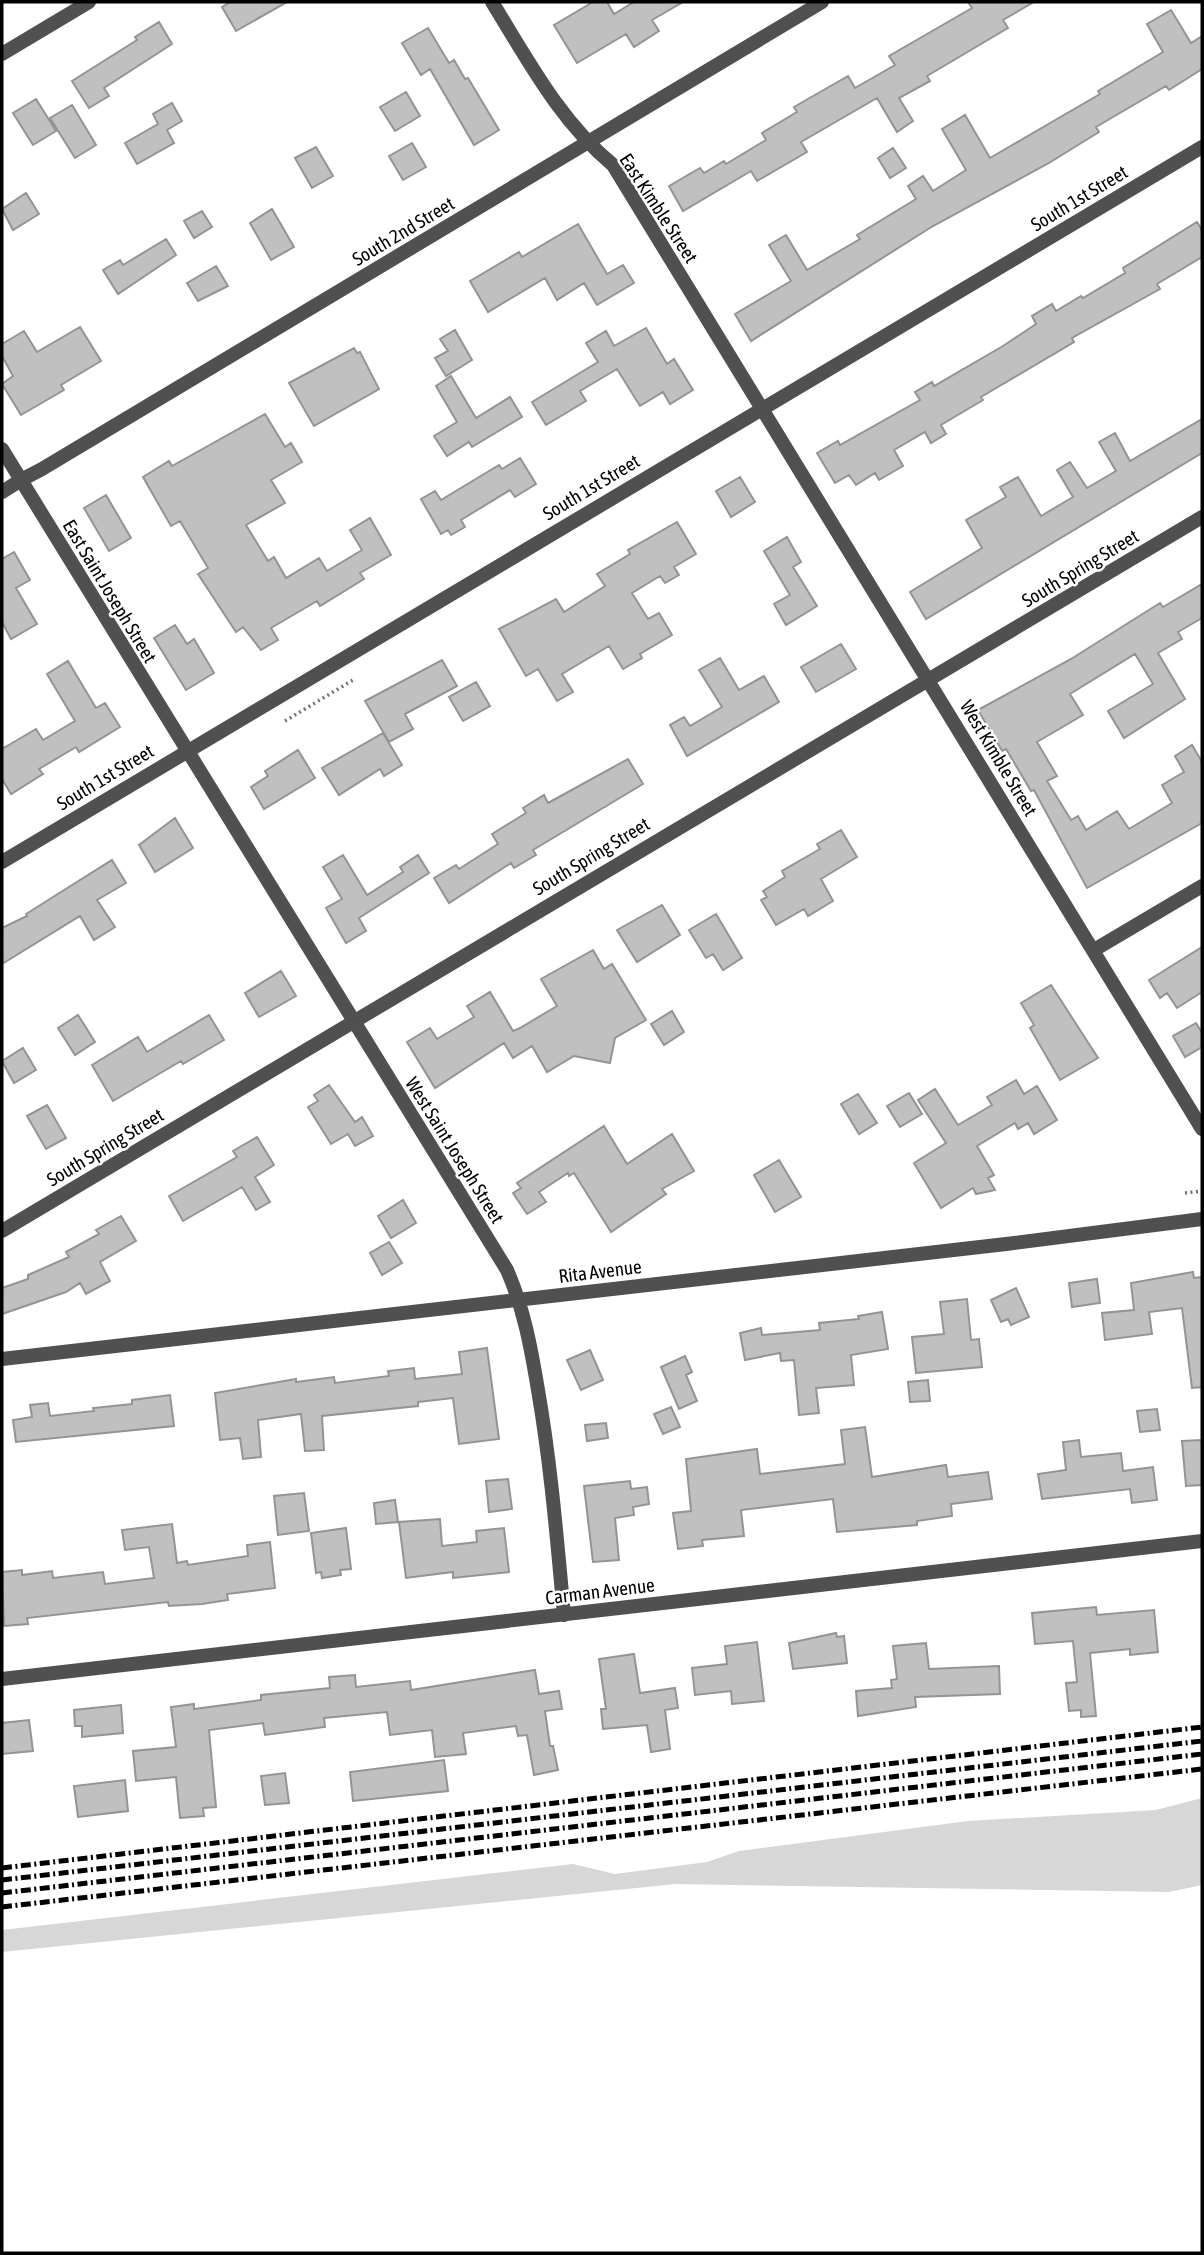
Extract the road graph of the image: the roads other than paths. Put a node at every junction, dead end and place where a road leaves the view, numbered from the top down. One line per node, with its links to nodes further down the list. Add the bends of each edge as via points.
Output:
1 (89, 2): 4 (street)
2 (492, 2): 5 (street, East Kimble Street, via 562,114)
3 (822, 2): 5 (street, South 2nd Street)
4 (2, 54)
5 (587, 143): 7 (street, East Kimble Street, via 613,165); 9 (street, South 2nd Street)
6 (1202, 147): 7 (street, South 1st Street)
7 (760, 408): 12 (street, West Kimble Street); 13 (street, South 1st Street)
8 (2, 449): 9 (street, East Saint Joseph Street)
9 (21, 480): 10 (street, South 2nd Street); 13 (street, East Saint Joseph Street)
10 (2, 492)
11 (1202, 517): 12 (street, South Spring Street)
12 (929, 680): 16 (street, West Kimble Street); 17 (street, South Spring Street)
13 (186, 752): 14 (street, South 1st Street); 17 (street, West Saint Joseph Street)
14 (2, 862)
15 (1202, 886): 16 (street)
16 (1094, 950): 18 (street, West Kimble Street)
17 (351, 1021): 20 (street, South Spring Street); 21 (street, West Saint Joseph Street, via 498,1255)
18 (1202, 1129)
19 (1202, 1219): 21 (street, Rita Avenue)
20 (2, 1231)
21 (519, 1298): 22 (street, Rita Avenue); 24 (street, West Saint Joseph Street, via 551,1472)
22 (2, 1359)
23 (1202, 1541): 24 (street, Carman Avenue)
24 (565, 1615): 25 (street, Carman Avenue)
25 (2, 1679)

